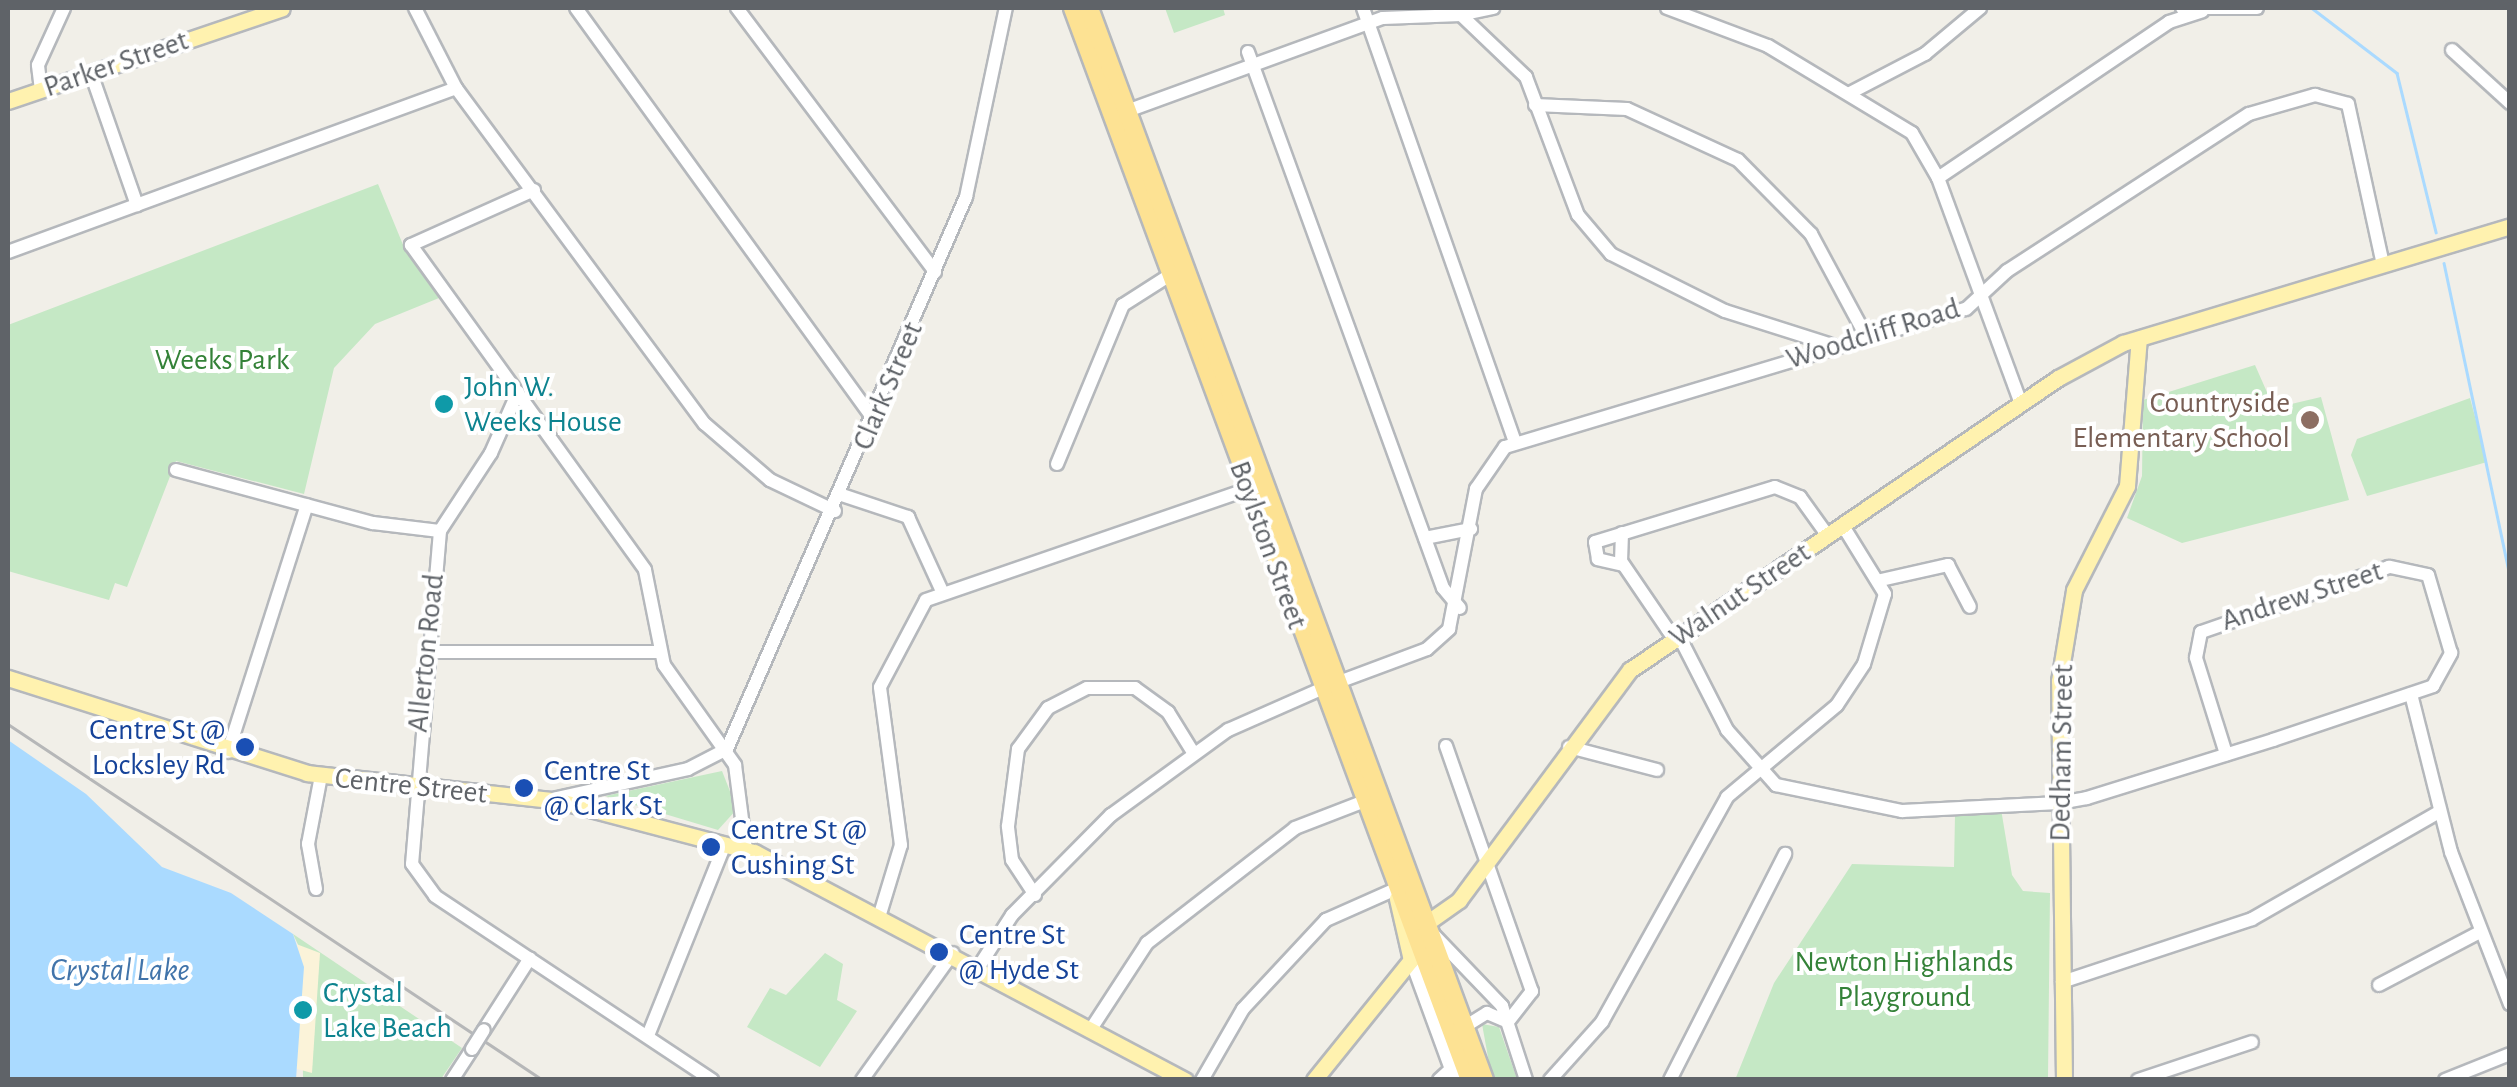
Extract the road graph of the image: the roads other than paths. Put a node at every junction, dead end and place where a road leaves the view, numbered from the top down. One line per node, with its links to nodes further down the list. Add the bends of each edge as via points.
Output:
1 (64, 8): 23 (street, via 38,65)
2 (282, 8): 21 (main road, Parker Street)
3 (415, 8): 22 (street)
4 (576, 8): 43 (street)
5 (737, 8): 35 (street)
6 (1006, 8): 35 (street, Clark Street, via 974,174)
7 (1073, 8): 36 (highway, Boylston Street)
8 (1089, 8): 28 (highway, Boylston Street)
9 (1362, 8): 18 (street)
10 (1493, 8): 16 (street)
11 (1667, 8): 17 (street)
12 (1980, 8): 24 (street, via 1924,54)
13 (2182, 8): 15 (street)
14 (2256, 8): 15 (street)
15 (2202, 11): 29 (street, via 2170,22)
16 (1465, 12): 18 (street, via 1411,10); 27 (street, via 1515,60)
17 (1706, 14): 24 (street)
18 (1368, 22): 20 (street); 44 (street)
19 (2452, 50): 26 (street)
20 (1250, 58): 28 (street); 56 (street)
21 (90, 73): 23 (main road, Parker Street); 31 (street)
22 (456, 88): 30 (street); 31 (street)
23 (41, 90): 25 (main road, Parker Street)
24 (1850, 93): 29 (street, via 1912,133)
25 (8, 101)
26 (2510, 103)
27 (1535, 104): 38 (street, via 1628,110 1738,160 1811,234); 40 (street, via 1578,215 1611,254 1725,311)
28 (1127, 112): 66 (highway, Boylston Street)
29 (1938, 178): 37 (street)
30 (534, 190): 41 (street, via 411,245); 50 (street, via 714,433 780,486)
31 (137, 205): 33 (street)
32 (2510, 226): 34 (main road)
33 (8, 252)
34 (2383, 264): 37 (street, Woodcliff Road, via 2348,104 2315,95 2228,124); 39 (main road)
35 (935, 272): 43 (street, Clark Street)
36 (1170, 275): 45 (street, via 1119,312); 47 (highway, Boylston Street)
37 (1978, 297): 38 (street, Woodcliff Road); 42 (street)
38 (1866, 336): 40 (street, Woodcliff Road)
39 (2131, 341): 42 (main road, Walnut Street); 80 (main road, Dedham Street, via 2127,486 2078,579 2066,625)
40 (1834, 346): 44 (street, Woodcliff Road)
41 (518, 392): 53 (street, Allerton Road, via 491,454); 64 (street, via 645,570)
42 (2021, 404): 51 (main road, Walnut Street)
43 (874, 420): 48 (street, Clark Street)
44 (1515, 442): 52 (street, via 1483,472)
45 (1056, 464)
46 (176, 470): 49 (street)
47 (1248, 489): 59 (street); 66 (highway, Boylston Street)
48 (842, 495): 50 (street, Clark Street); 59 (street, via 908,517)
49 (307, 505): 53 (street); 71 (street)
50 (835, 511): 70 (street, Clark Street, via 760,656)
51 (1842, 526): 55 (main road, Walnut Street); 58 (street)
52 (1471, 529): 56 (street); 61 (street)
53 (440, 530): 63 (street, Allerton Road)
54 (1622, 532): 55 (street, via 1782,486); 57 (street); 57 (street, via 1592,549)
55 (1828, 536): 62 (main road, Walnut Street)
56 (1425, 538): 61 (street, via 1445,594)
57 (1623, 565): 62 (street)
58 (1881, 580): 60 (street, via 1948,565); 74 (street, via 1882,615 1851,687)
59 (941, 589): 89 (street, via 912,618 880,687 901,846)
60 (1970, 607)
61 (1460, 608): 66 (street, via 1433,646)
62 (1677, 638): 69 (main road, Walnut Street, via 1613,686); 74 (street)
63 (426, 652): 64 (street); 77 (street, Allerton Road)
64 (658, 652): 70 (street)
65 (8, 678): 71 (main road, Centre Street)
66 (1328, 686): 72 (street); 79 (highway, Boylston Street); 90 (highway, Boylston Street)
67 (2410, 694): 73 (street, Andrew Street); 73 (street, Andrew Street, via 2443,678 2451,653 2433,580 2404,564 2201,632 2196,658); 81 (street)
68 (1446, 746): 85 (street)
69 (1569, 748): 75 (street); 85 (main road, Walnut Street)
70 (727, 750): 78 (street, via 688,769); 83 (street)
71 (228, 752): 76 (main road, Centre Street)
72 (1194, 754): 88 (street, via 1104,822); 88 (street, via 1168,712 1134,688 1088,688 1048,708 1018,749 1008,826 1012,860)
73 (2226, 754): 80 (street, Andrew Street)
74 (1753, 767): 80 (street, Andrew Street, via 1776,786 1889,810); 106 (street, via 1708,825 1602,1022)
75 (1657, 770)
76 (321, 776): 77 (main road, Centre Street); 86 (street, via 308,844)
77 (413, 790): 78 (main road, Centre Street); 93 (street, Allerton Road, via 409,850 421,882)
78 (550, 800): 82 (main road, Centre Street)
79 (1362, 802): 87 (highway, Boylston Street); 101 (street, via 1288,832 1147,943)
80 (2059, 803): 96 (main road, Dedham Street)
81 (2439, 812): 91 (street); 96 (street, via 2252,919)
82 (726, 844): 83 (main road, Centre Street); 102 (street)
83 (746, 850): 89 (main road, Centre Street)
84 (1785, 854): 117 (street)
85 (1488, 864): 90 (main road, Walnut Street); 99 (street, via 1532,991)
86 (316, 889)
87 (1396, 890): 94 (main road); 111 (street, via 1326,920 1243,1009); 114 (highway, Boylston Street)
88 (1035, 896): 95 (street)
89 (880, 914): 92 (main road, Centre Street)
90 (1430, 927): 99 (street); 100 (highway, Boylston Street)
91 (2480, 932): 97 (street); 98 (street)
92 (953, 953): 95 (main road, Centre Street); 109 (street)
93 (530, 958): 102 (street, Allerton Road); 107 (street, bridge)
94 (1411, 960): 105 (street); 112 (main road)
95 (978, 968): 101 (main road, Centre Street)
96 (2062, 982): 118 (main road, Dedham Street)
97 (2379, 985)
98 (2510, 1004)
99 (1508, 1022): 100 (street, via 1487,1013); 116 (street)
100 (1466, 1026): 115 (highway, Boylston Street)
101 (1091, 1029): 110 (main road, Centre Street)
102 (649, 1034): 108 (street, Allerton Road)
103 (2252, 1042): 119 (street)
104 (2510, 1054): 120 (street)
105 (1453, 1074): 113 (street)
106 (1553, 1079)
107 (452, 1080)
108 (712, 1080)
109 (862, 1080)
110 (1185, 1080)
111 (1202, 1080)
112 (1314, 1080)
113 (1439, 1080)
114 (1470, 1080)
115 (1484, 1080)
116 (1526, 1080)
117 (1670, 1080)
118 (2064, 1080)
119 (2138, 1080)
120 (2446, 1080)

